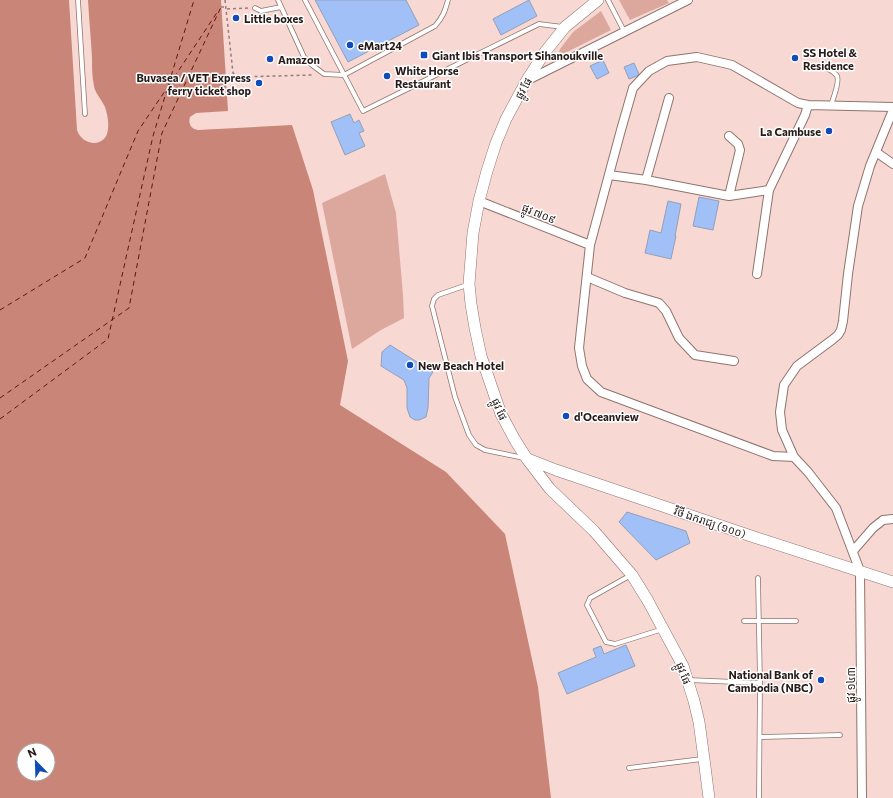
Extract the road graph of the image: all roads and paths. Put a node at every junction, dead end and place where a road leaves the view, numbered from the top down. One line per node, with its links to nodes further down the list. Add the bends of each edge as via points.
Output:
1 (78, 0): 24 (lane)
2 (226, 0): 12 (path)
3 (278, 0): 11 (lane)
4 (305, 0): 18 (lane)
5 (448, 0): 18 (lane, via 441,20 435,26)
6 (598, 0): 14 (street, ផ្លូវ ផែ)
7 (608, 0): 15 (lane)
8 (688, 0): 9 (street)
9 (675, 3): 15 (street)
10 (221, 7): 12 (path)
11 (281, 7): 13 (lane, via 261,11); 17 (lane, via 304,57)
12 (226, 8): 13 (path); 17 (path, via 233,73 240,77)
13 (255, 8)
14 (564, 27): 18 (lane, via 539,24 363,111); 19 (street, ផ្លូវ ផែ)
15 (624, 31): 19 (street)
16 (823, 66): 22 (lane, via 834,72 838,80)
17 (324, 74): 18 (lane)
18 (344, 75)
19 (527, 80): 32 (street, ផ្លូវ ផែ, via 496,143)
20 (668, 98): 29 (street)
21 (808, 105): 22 (street); 28 (street, via 798,103 732,65 697,57 668,61 649,71 633,88); 30 (street)
22 (831, 106): 23 (street)
23 (893, 108): 26 (street, ផ្លូវ ១៤៣)
24 (85, 114)
25 (729, 136): 31 (street, via 738,144 740,150)
26 (876, 152): 27 (street); 38 (street, ផ្លូវ ១៤៣, via 858,206 841,330 832,340 796,366 784,385 780,412 782,430)
27 (893, 164)
28 (609, 175): 29 (street); 33 (street)
29 (646, 180): 31 (street)
30 (769, 190): 31 (street); 34 (street)
31 (728, 196)
32 (479, 201): 33 (street, ផ្លូវ ៧០៩); 36 (street, ផ្លូវ ផែ, via 473,233)
33 (590, 245): 35 (street)
34 (757, 274)
35 (587, 277): 37 (street, via 625,293 659,303 666,311 679,338 695,355); 38 (street, via 579,348 587,379 601,392 773,456)
36 (469, 284): 39 (street, ផ្លូវ ផែ, via 481,356 501,414); 39 (lane, via 438,295 432,306 455,397 469,436 476,445 485,450)
37 (734, 361)
38 (794, 457): 43 (street, ផ្លូវ ១៤៣, via 836,508)
39 (527, 459): 40 (street, វិថី ឯករាជ្យ (១០០)); 41 (street, ផ្លូវ ផែ)
40 (564, 472): 41 (street, via 553,477); 44 (street, វិថី ឯករាជ្យ (១០០))
41 (550, 489): 45 (street, ផ្លូវ ផែ, via 594,531)
42 (893, 519): 43 (street, via 883,520 873,528)
43 (853, 551): 44 (street, ផ្លូវ ១៤៣)
44 (860, 571): 47 (street, វិថី ឯករាជ្យ (១០០)); 60 (street, ផ្លូវ ១៤៣)
45 (632, 575): 51 (street, ផ្លូវ ផែ); 51 (lane, via 590,598 587,605 606,642 615,644)
46 (758, 578): 49 (lane)
47 (893, 582)
48 (744, 621): 49 (lane)
49 (759, 621): 50 (lane); 53 (lane)
50 (796, 621)
51 (663, 629): 52 (street, ផ្លូវ ផែ)
52 (688, 680): 53 (lane); 56 (street, ផ្លូវ ផែ, via 699,722)
53 (760, 683): 55 (lane)
54 (840, 735): 55 (lane)
55 (760, 737): 59 (lane)
56 (704, 759): 57 (lane); 58 (street, ផ្លូវ ផែ)
57 (629, 768)
58 (709, 798)
59 (759, 798)
60 (862, 798)

